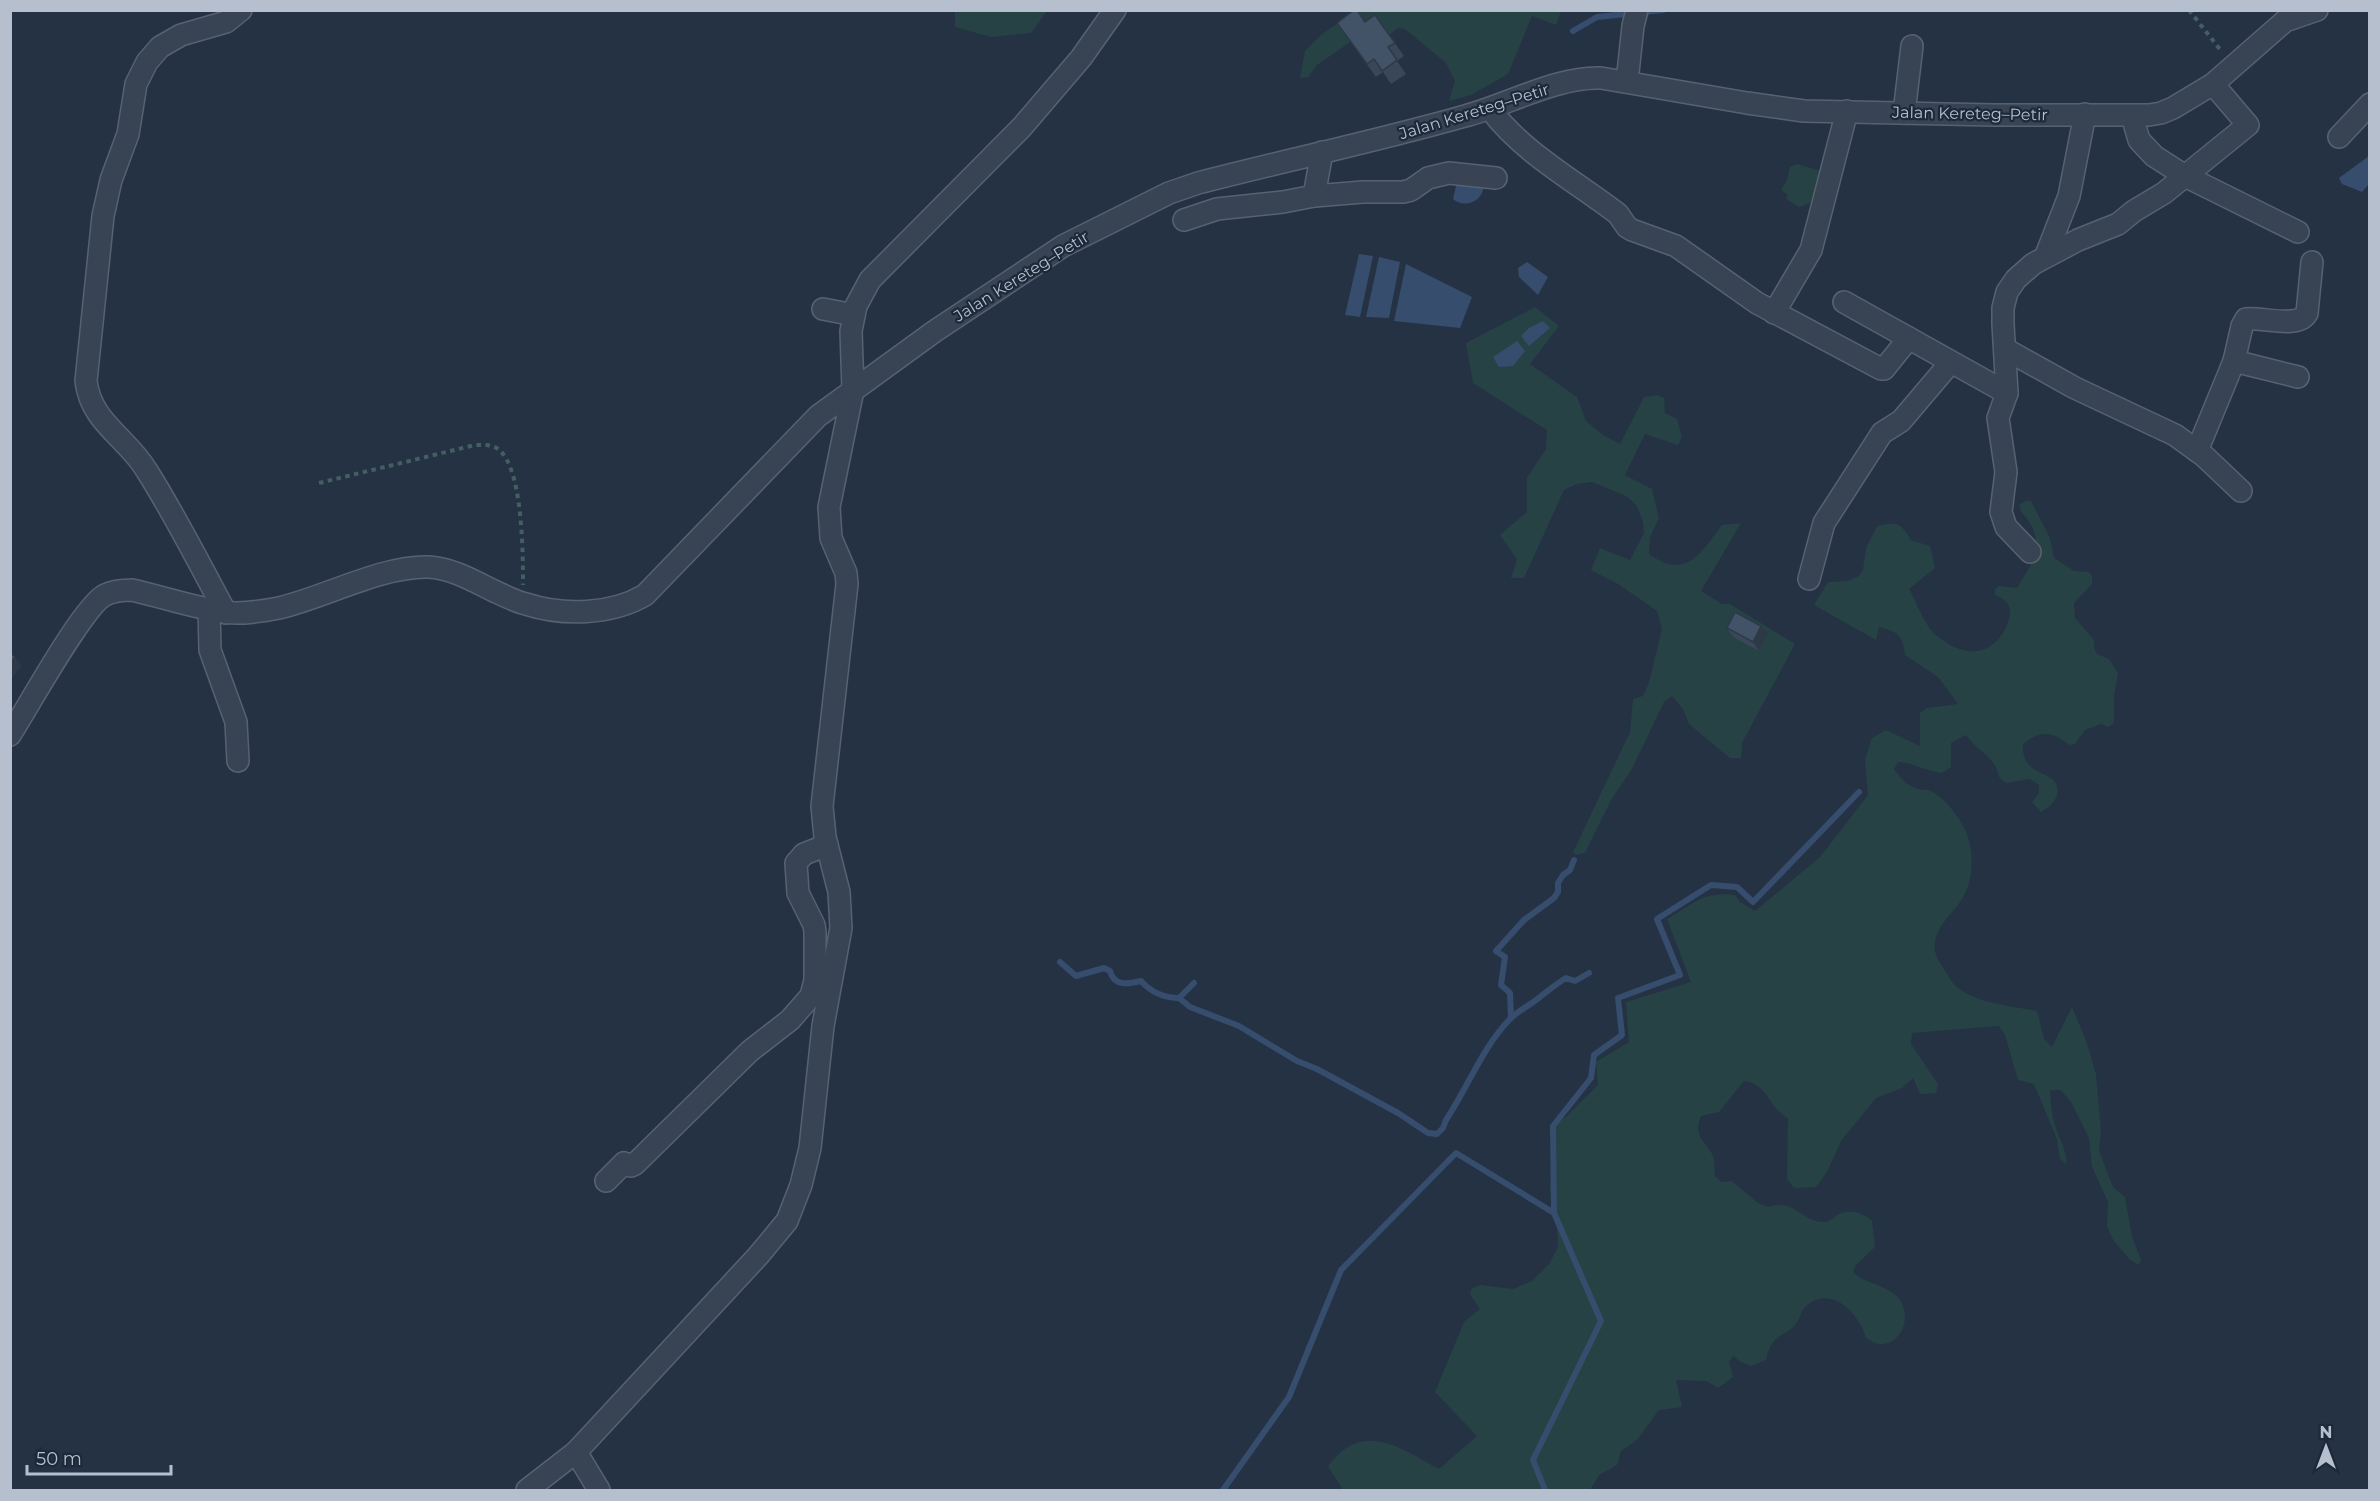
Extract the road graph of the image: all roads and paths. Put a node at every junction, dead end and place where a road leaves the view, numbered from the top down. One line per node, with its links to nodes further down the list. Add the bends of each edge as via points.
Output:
1 (241, 10): 42 (street, via 226,22 181,35 160,47 136,84 128,134 103,216 86,381 88,397 97,414 146,467)
2 (1115, 10): 28 (street, via 1081,58 1022,127 870,280)
3 (2189, 10): 7 (path)
4 (2317, 10): 7 (street, Jalan Kereteg–Petir, via 2279,25)
5 (1635, 18): 8 (street)
6 (1912, 46): 13 (street)
7 (2234, 67): 9 (street, Jalan Kereteg–Petir)
8 (1627, 82): 11 (street, Jalan Kereteg–Petir, via 1576,79); 12 (street, Jalan Kereteg–Petir, via 1780,108)
9 (2213, 84): 15 (street, Jalan Kereteg–Petir, via 2161,113); 18 (street, via 2248,125)
10 (2370, 104): 16 (street)
11 (1490, 109): 17 (street, Jalan Kereteg–Petir); 27 (street, via 1503,125 1550,164 1618,214 1632,231 1676,246)
12 (1847, 111): 13 (street, Jalan Kereteg–Petir); 27 (street, via 1810,250)
13 (1905, 113): 14 (street, Jalan Kereteg–Petir)
14 (2085, 114): 15 (street, Jalan Kereteg–Petir); 23 (street, via 2069,196)
15 (2132, 116): 18 (street, via 2143,147)
16 (2339, 137)
17 (1322, 152): 20 (street); 34 (street, Jalan Kereteg–Petir, via 1198,183 1107,223 1063,246)
18 (2186, 176): 22 (street); 23 (street, via 2118,224)
19 (1496, 178): 20 (street, via 1449,173 1428,178 1403,192)
20 (1314, 196): 21 (street, via 1217,209)
21 (1184, 220)
22 (2298, 232)
23 (2046, 255): 30 (street, via 2016,279 2007,292 2003,308)
24 (2313, 262): 31 (street, via 2304,319 2246,319)
25 (1844, 302): 29 (street)
26 (823, 309): 28 (street)
27 (1774, 313): 29 (street, via 1881,369)
28 (854, 315): 34 (street)
29 (1909, 338): 32 (street)
30 (2005, 349): 35 (street); 36 (street, via 2075,388 2175,435)
31 (2234, 361): 33 (street); 36 (street)
32 (1951, 362): 35 (street); 40 (street, via 1901,421 1882,433 1824,523)
33 (2298, 376)
34 (853, 390): 41 (street, Jalan Kereteg–Petir, via 799,433 645,595 614,607 577,611); 45 (street, via 829,507 831,538 847,584 822,806)
35 (2007, 393): 39 (street, via 1998,418 2006,472 2001,512 2006,527)
36 (2197, 451): 38 (street)
37 (319, 483): 41 (path, via 475,446 488,444 498,448 506,458 520,513)
38 (2241, 491)
39 (2030, 552)
40 (1809, 579)
41 (522, 604): 42 (street, Jalan Kereteg–Petir, via 452,571 430,567 400,569 279,608)
42 (218, 611): 43 (street, Jalan Kereteg–Petir, via 132,590 104,595 83,618); 44 (street, via 210,650 236,722)
43 (10, 735)
44 (238, 761)
45 (826, 845): 46 (street, via 804,854 796,863 798,894 815,932 811,996 635,1164 624,1163); 47 (street, via 839,892 842,928 823,1026 810,1148 787,1221)
46 (606, 1180)
47 (576, 1452): 48 (street); 49 (street)
48 (527, 1491)
49 (599, 1491)

